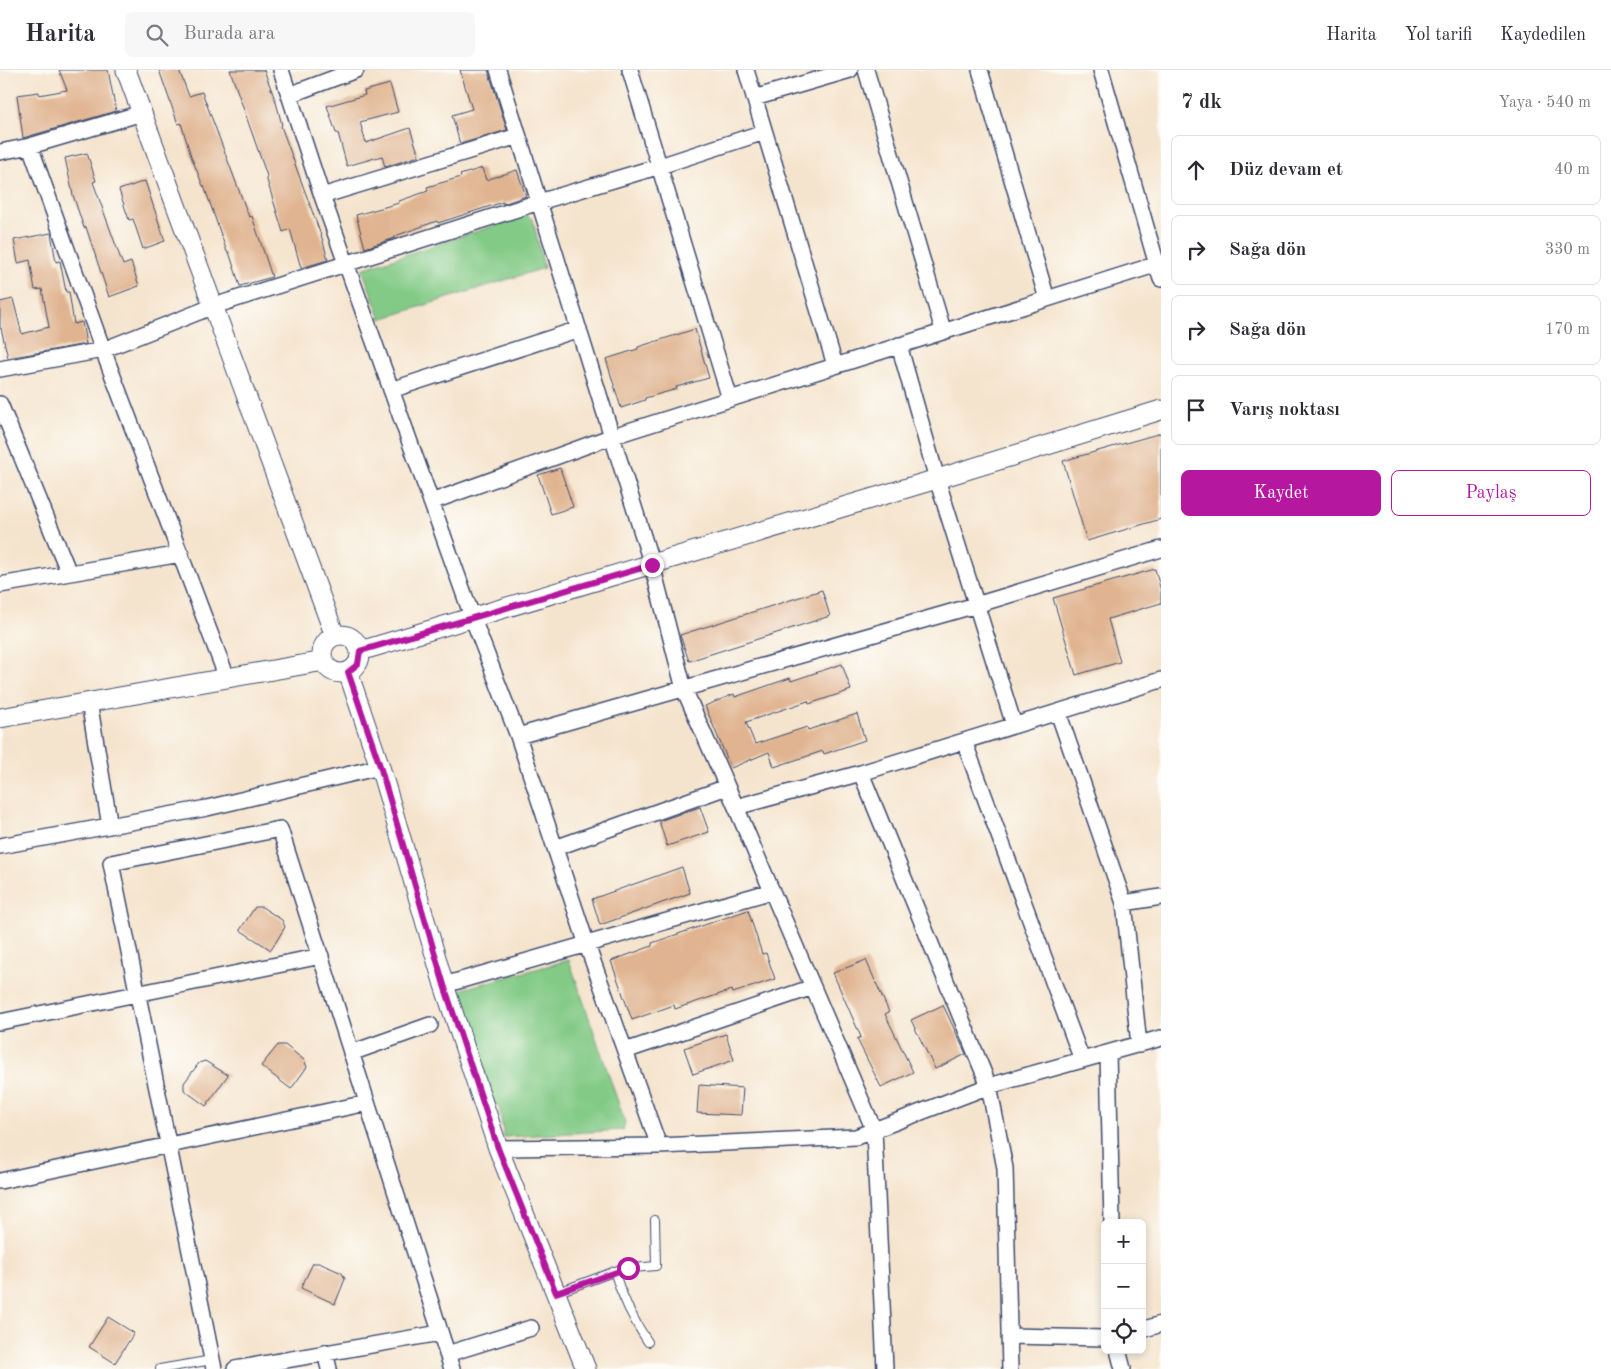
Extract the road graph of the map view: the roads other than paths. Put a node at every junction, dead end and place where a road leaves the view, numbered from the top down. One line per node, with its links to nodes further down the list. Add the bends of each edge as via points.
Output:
1 (126, 70): 13 (street)
2 (281, 70): 11 (street)
3 (356, 70): 11 (street)
4 (498, 70): 15 (street)
5 (630, 70): 18 (street)
6 (746, 70): 12 (street)
7 (850, 70): 12 (street)
8 (866, 70): 27 (street)
9 (980, 70): 24 (street)
10 (1101, 70): 21 (street)
11 (290, 96): 19 (street)
12 (754, 98): 14 (street)
13 (142, 113): 16 (street); 25 (street)
14 (764, 132): 18 (street); 30 (street)
15 (518, 136): 19 (street); 20 (street)
16 (30, 146): 17 (street); 29 (street)
17 (0, 152)
18 (660, 166): 20 (street); 33 (street)
19 (322, 196): 22 (street)
20 (539, 202): 22 (street); 26 (street)
21 (1159, 263): 23 (street); 24 (street)
22 (346, 264): 25 (street); 32 (street)
23 (1161, 279)
24 (1047, 299): 27 (street)
25 (214, 306): 29 (street); 46 (street)
26 (579, 329): 32 (street); 36 (street)
27 (943, 330): 28 (street)
28 (899, 345): 30 (street); 37 (street)
29 (103, 350): 31 (street); 40 (street)
30 (835, 366): 33 (street)
31 (0, 369)
32 (391, 390): 38 (street)
33 (730, 399): 36 (street)
34 (0, 404): 42 (street)
35 (1161, 410): 37 (street)
36 (612, 436): 38 (street); 41 (street)
37 (937, 480): 41 (street); 44 (street)
38 (431, 502): 45 (street)
39 (1161, 549): 44 (street)
40 (181, 554): 42 (street); 50 (street)
41 (652, 565): 45 (street); 52 (street)
42 (69, 573): 43 (street)
43 (0, 585)
44 (976, 605): 52 (street); 56 (street)
45 (473, 619): 47 (street); 57 (street)
46 (335, 636): 47 (street, via 351,638); 48 (street, via 323,649)
47 (360, 651): 49 (street, via 358,664)
48 (324, 661): 49 (street, via 331,670); 50 (street)
49 (348, 672): 59 (street)
50 (227, 678): 53 (street)
51 (1161, 680): 54 (street)
52 (684, 689): 57 (street); 61 (street)
53 (88, 702): 55 (street); 63 (street)
54 (1058, 712): 56 (street); 68 (street)
55 (0, 718)
56 (1014, 725): 58 (street)
57 (518, 736): 65 (street)
58 (964, 740): 60 (street); 81 (street)
59 (380, 766): 63 (street, via 207,808); 71 (street)
60 (861, 773): 62 (street); 82 (street)
61 (727, 787): 62 (street); 65 (street)
62 (736, 806): 66 (street)
63 (110, 826): 64 (street)
64 (0, 846)
65 (555, 848): 69 (street)
66 (772, 891): 69 (street); 72 (street)
67 (1161, 897): 68 (street)
68 (1124, 904): 77 (street)
69 (587, 945): 71 (street); 78 (street)
70 (321, 956): 73 (street); 73 (street, via 280,829 112,863); 79 (street)
71 (444, 985): 87 (street)
72 (813, 987): 78 (street); 84 (street)
73 (138, 995): 74 (street); 85 (street)
74 (0, 1022)
75 (430, 1025): 79 (street)
76 (1161, 1038): 77 (street)
77 (1140, 1045): 80 (street)
78 (625, 1051): 86 (street)
79 (351, 1053): 83 (street)
80 (1108, 1053): 81 (street); 89 (street)
81 (1082, 1060): 82 (street)
82 (989, 1086): 84 (street); 97 (street, via 1004,1168)
83 (367, 1103): 85 (street); 96 (street)
84 (874, 1130): 86 (street, via 856,1137); 109 (street)
85 (168, 1145): 88 (street); 103 (street)
86 (659, 1146): 87 (street)
87 (498, 1148): 92 (street)
88 (0, 1181)
89 (1112, 1219)
90 (655, 1220): 91 (lane, via 656,1266)
91 (614, 1271): 92 (lane); 99 (lane, via 631,1315)
92 (556, 1293): 108 (street)
93 (1161, 1324): 95 (street)
94 (531, 1328): 101 (street)
95 (1146, 1329)
96 (440, 1333): 100 (street); 101 (street)
97 (1009, 1336): 98 (street); 110 (street)
98 (1101, 1338)
99 (648, 1342)
100 (325, 1352): 105 (street); 106 (street)
101 (447, 1354): 107 (street)
102 (1119, 1354): 111 (street)
103 (213, 1364): 104 (lane)
104 (160, 1369)
105 (235, 1369)
106 (329, 1369)
107 (452, 1369)
108 (586, 1369)
109 (885, 1369)
110 (1010, 1369)
111 (1123, 1369)

